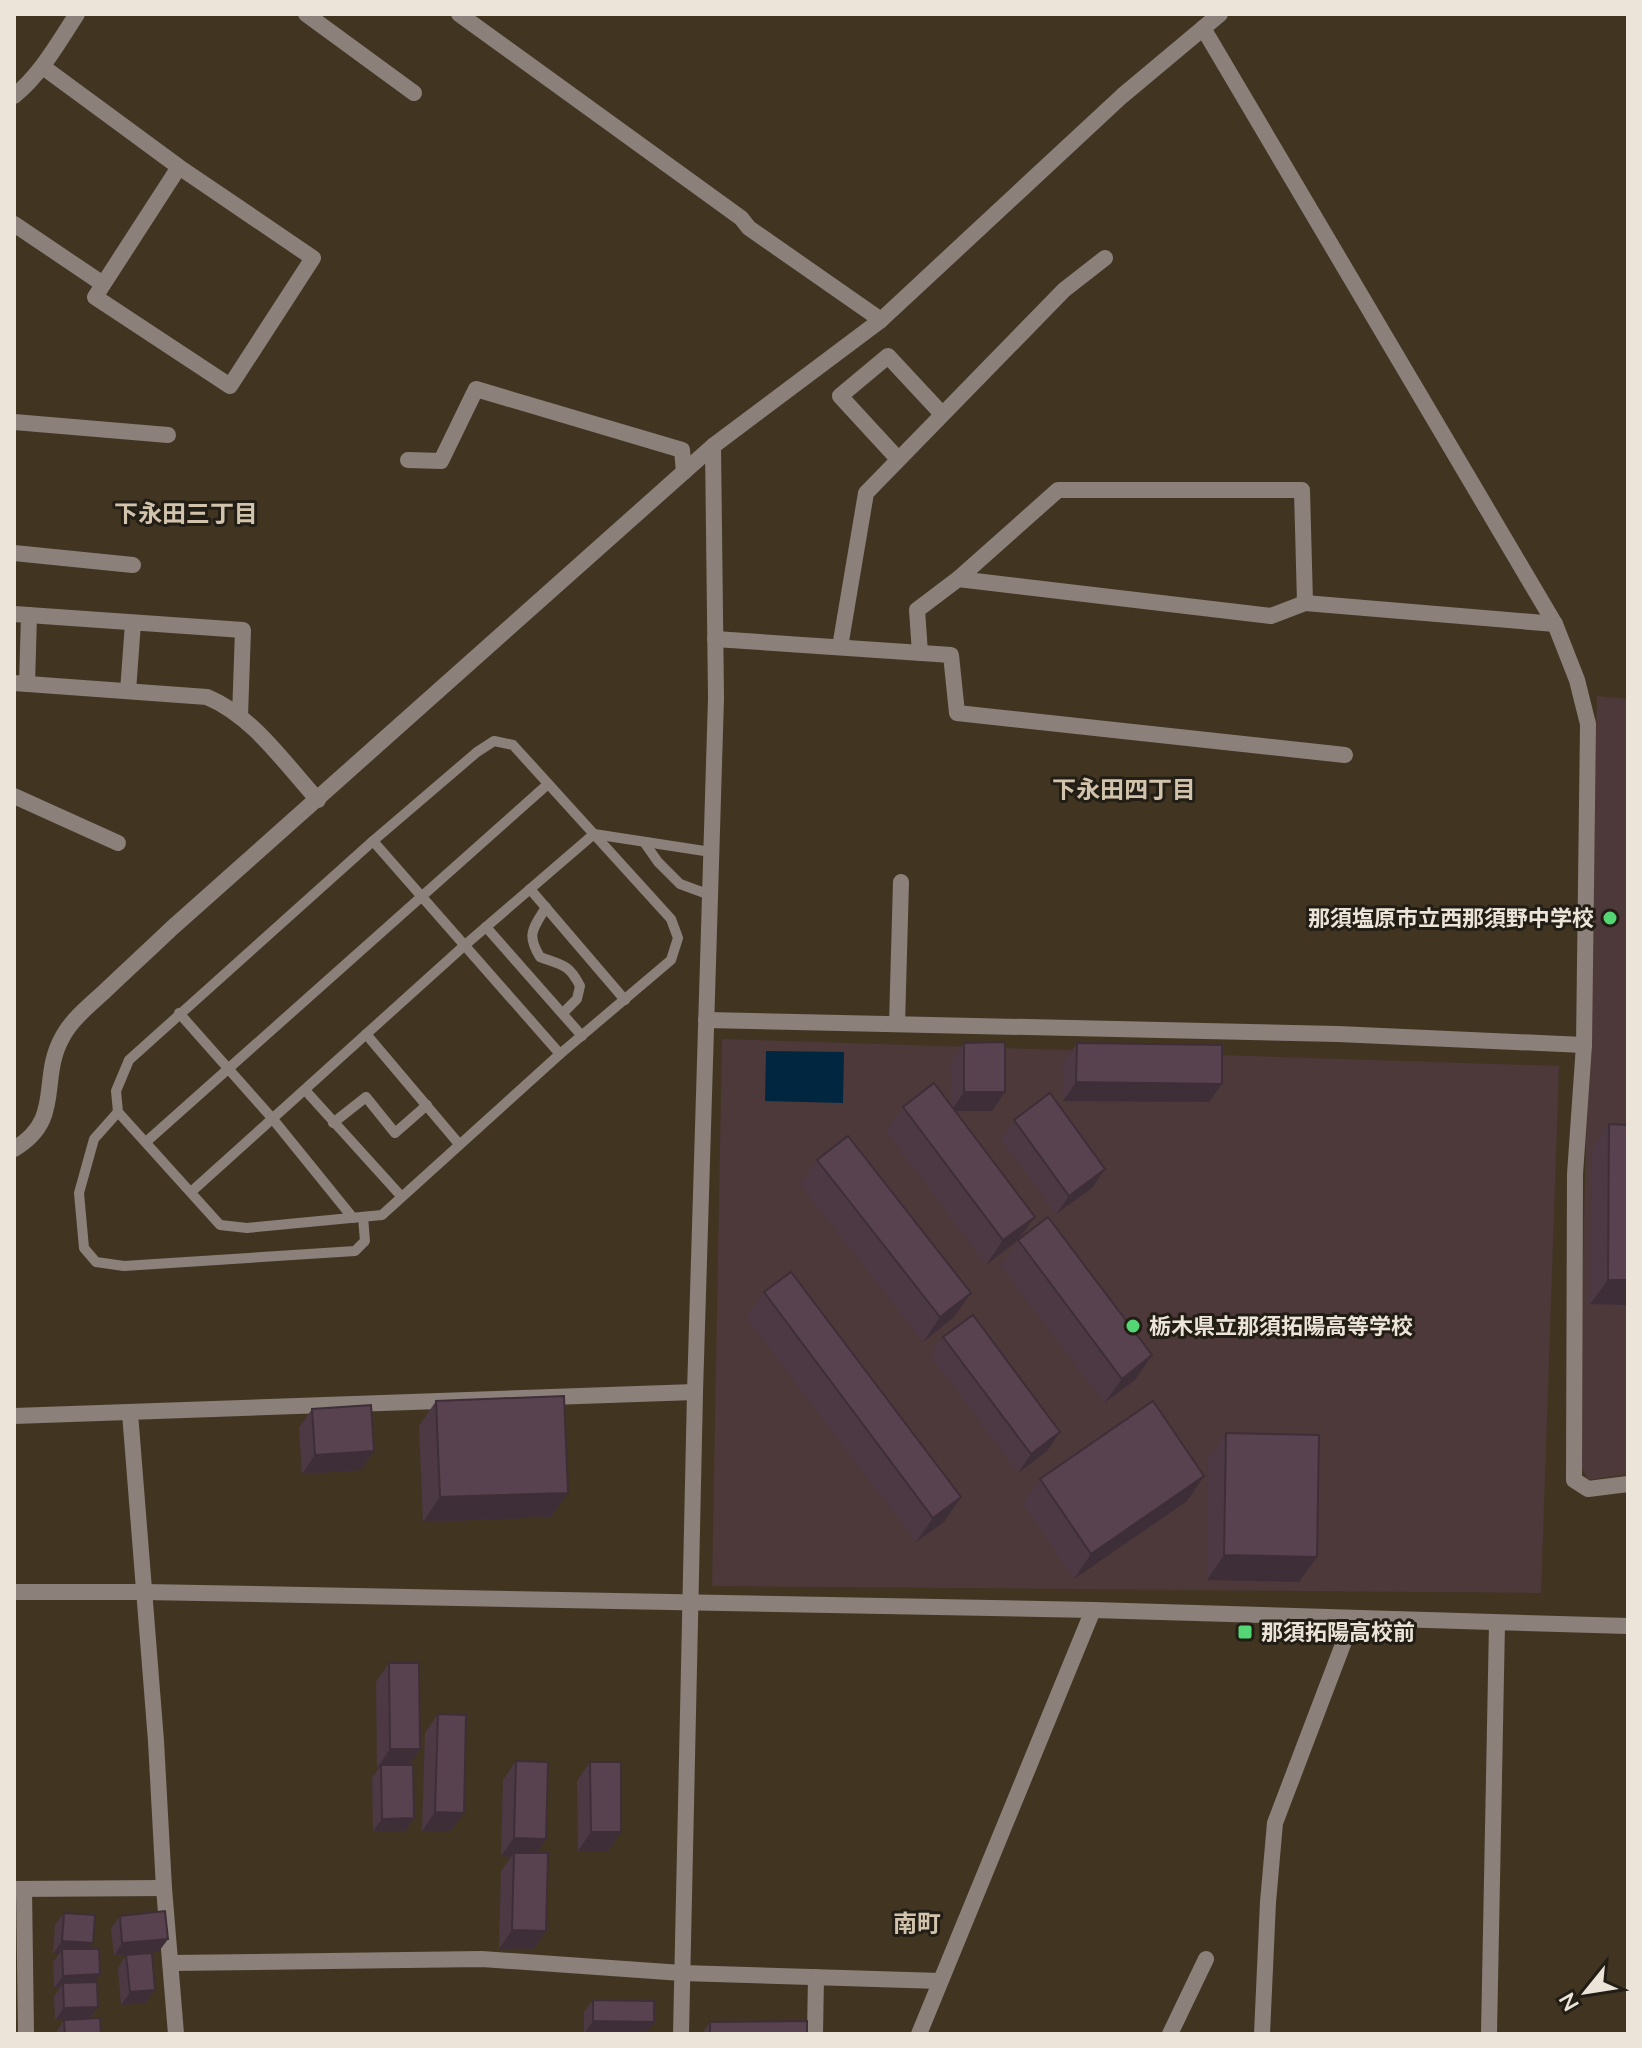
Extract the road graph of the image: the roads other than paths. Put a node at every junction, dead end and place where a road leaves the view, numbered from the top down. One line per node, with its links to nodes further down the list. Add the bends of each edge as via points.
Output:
1 (77, 14): 6 (street)
2 (306, 14): 7 (street)
3 (459, 14): 13 (street)
4 (1220, 14): 5 (street)
5 (1203, 28): 13 (street, via 1122,96); 27 (street)
6 (43, 67): 8 (street); 9 (street)
7 (414, 93)
8 (14, 96)
9 (179, 167): 12 (street); 12 (street, via 313,258 230,386 95,297)
10 (14, 224): 12 (street)
11 (1105, 258): 14 (street, via 1064,290)
12 (103, 284)
13 (881, 320): 17 (street)
14 (942, 414): 18 (street); 18 (street, via 888,356 840,396)
15 (14, 422): 16 (street)
16 (168, 435)
17 (713, 446): 20 (street); 28 (street)
18 (898, 459): 29 (street, via 866,493)
19 (408, 460): 20 (street, via 441,461 476,389 682,450)
20 (684, 472): 37 (street)
21 (14, 553): 22 (street)
22 (133, 565)
23 (958, 579): 24 (street, via 1271,616); 24 (street, via 1058,490 1302,490); 30 (street, via 917,610)
24 (1305, 603): 27 (street)
25 (21, 615): 26 (street); 31 (street)
26 (133, 623): 32 (street); 33 (street, via 243,630)
27 (1555, 624): 57 (street, via 1588,724)
28 (715, 639): 29 (street); 42 (street)
29 (840, 647): 30 (street)
30 (920, 653): 34 (street, via 951,655 957,713)
31 (20, 683): 32 (street)
32 (128, 691): 33 (street, via 207,697)
33 (240, 716): 37 (street)
34 (1345, 755)
35 (548, 784): 38 (lane); 39 (lane, via 513,745 494,741); 46 (lane)
36 (14, 796): 41 (street)
37 (318, 800): 67 (street, via 85,1009 54,1055 43,1123)
38 (594, 834): 40 (lane); 44 (lane); 50 (lane, via 671,919 678,938 671,960)
39 (373, 841): 46 (lane); 51 (lane)
40 (644, 842): 42 (lane); 45 (lane, via 680,884)
41 (118, 843)
42 (711, 852): 45 (street)
43 (901, 882): 54 (street)
44 (530, 889): 47 (lane); 48 (lane)
45 (710, 895): 53 (street)
46 (423, 898): 49 (lane); 59 (lane)
47 (546, 907): 50 (lane); 52 (lane, via 531,932 533,945 540,957 573,973 580,986 577,999)
48 (486, 927): 49 (lane); 52 (lane)
49 (465, 945): 55 (lane); 58 (lane)
50 (625, 1000): 56 (lane)
51 (179, 1013): 59 (lane); 62 (lane, via 129,1060 116,1091)
52 (563, 1013): 56 (lane)
53 (706, 1020): 54 (street); 71 (street)
54 (897, 1024): 57 (street)
55 (366, 1034): 60 (lane); 61 (lane)
56 (582, 1036): 58 (lane)
57 (1584, 1045): 74 (street, via 1575,1174 1574,1480 1588,1489)
58 (560, 1054): 66 (lane)
59 (228, 1070): 63 (lane); 65 (lane)
60 (305, 1090): 63 (lane); 64 (lane)
61 (427, 1105): 64 (lane, via 395,1133 366,1097); 66 (lane)
62 (118, 1112): 65 (lane); 70 (lane, via 94,1139 79,1193 84,1248 96,1262 124,1266 355,1251 365,1241)
63 (272, 1118): 68 (lane); 70 (lane)
64 (333, 1123): 69 (lane)
65 (146, 1142): 68 (lane)
66 (459, 1144): 69 (lane)
67 (14, 1149)
68 (191, 1192): 70 (lane, via 220,1225 247,1228)
69 (401, 1196): 70 (lane, via 382,1215)
70 (358, 1217)
71 (695, 1392): 72 (street); 77 (street)
72 (130, 1413): 73 (street); 76 (street)
73 (14, 1416)
74 (1628, 1484)
75 (14, 1592): 76 (street)
76 (144, 1592): 77 (street); 82 (street)
77 (693, 1604): 78 (street); 86 (street)
78 (1093, 1610): 79 (street); 88 (street)
79 (1353, 1618): 80 (street); 95 (street, via 1275,1823)
80 (1497, 1623): 81 (street); 96 (street)
81 (1628, 1626)
82 (164, 1888): 83 (street); 85 (street)
83 (19, 1889): 89 (street)
84 (1206, 1959): 94 (street)
85 (171, 1963): 86 (street, via 482,1959); 90 (street)
86 (682, 1973): 87 (street); 91 (street)
87 (816, 1977): 88 (street); 92 (street)
88 (940, 1981): 93 (street)
89 (26, 2034)
90 (176, 2034)
91 (681, 2034)
92 (815, 2034)
93 (919, 2034)
94 (1170, 2034)
95 (1262, 2034)
96 (1489, 2034)

